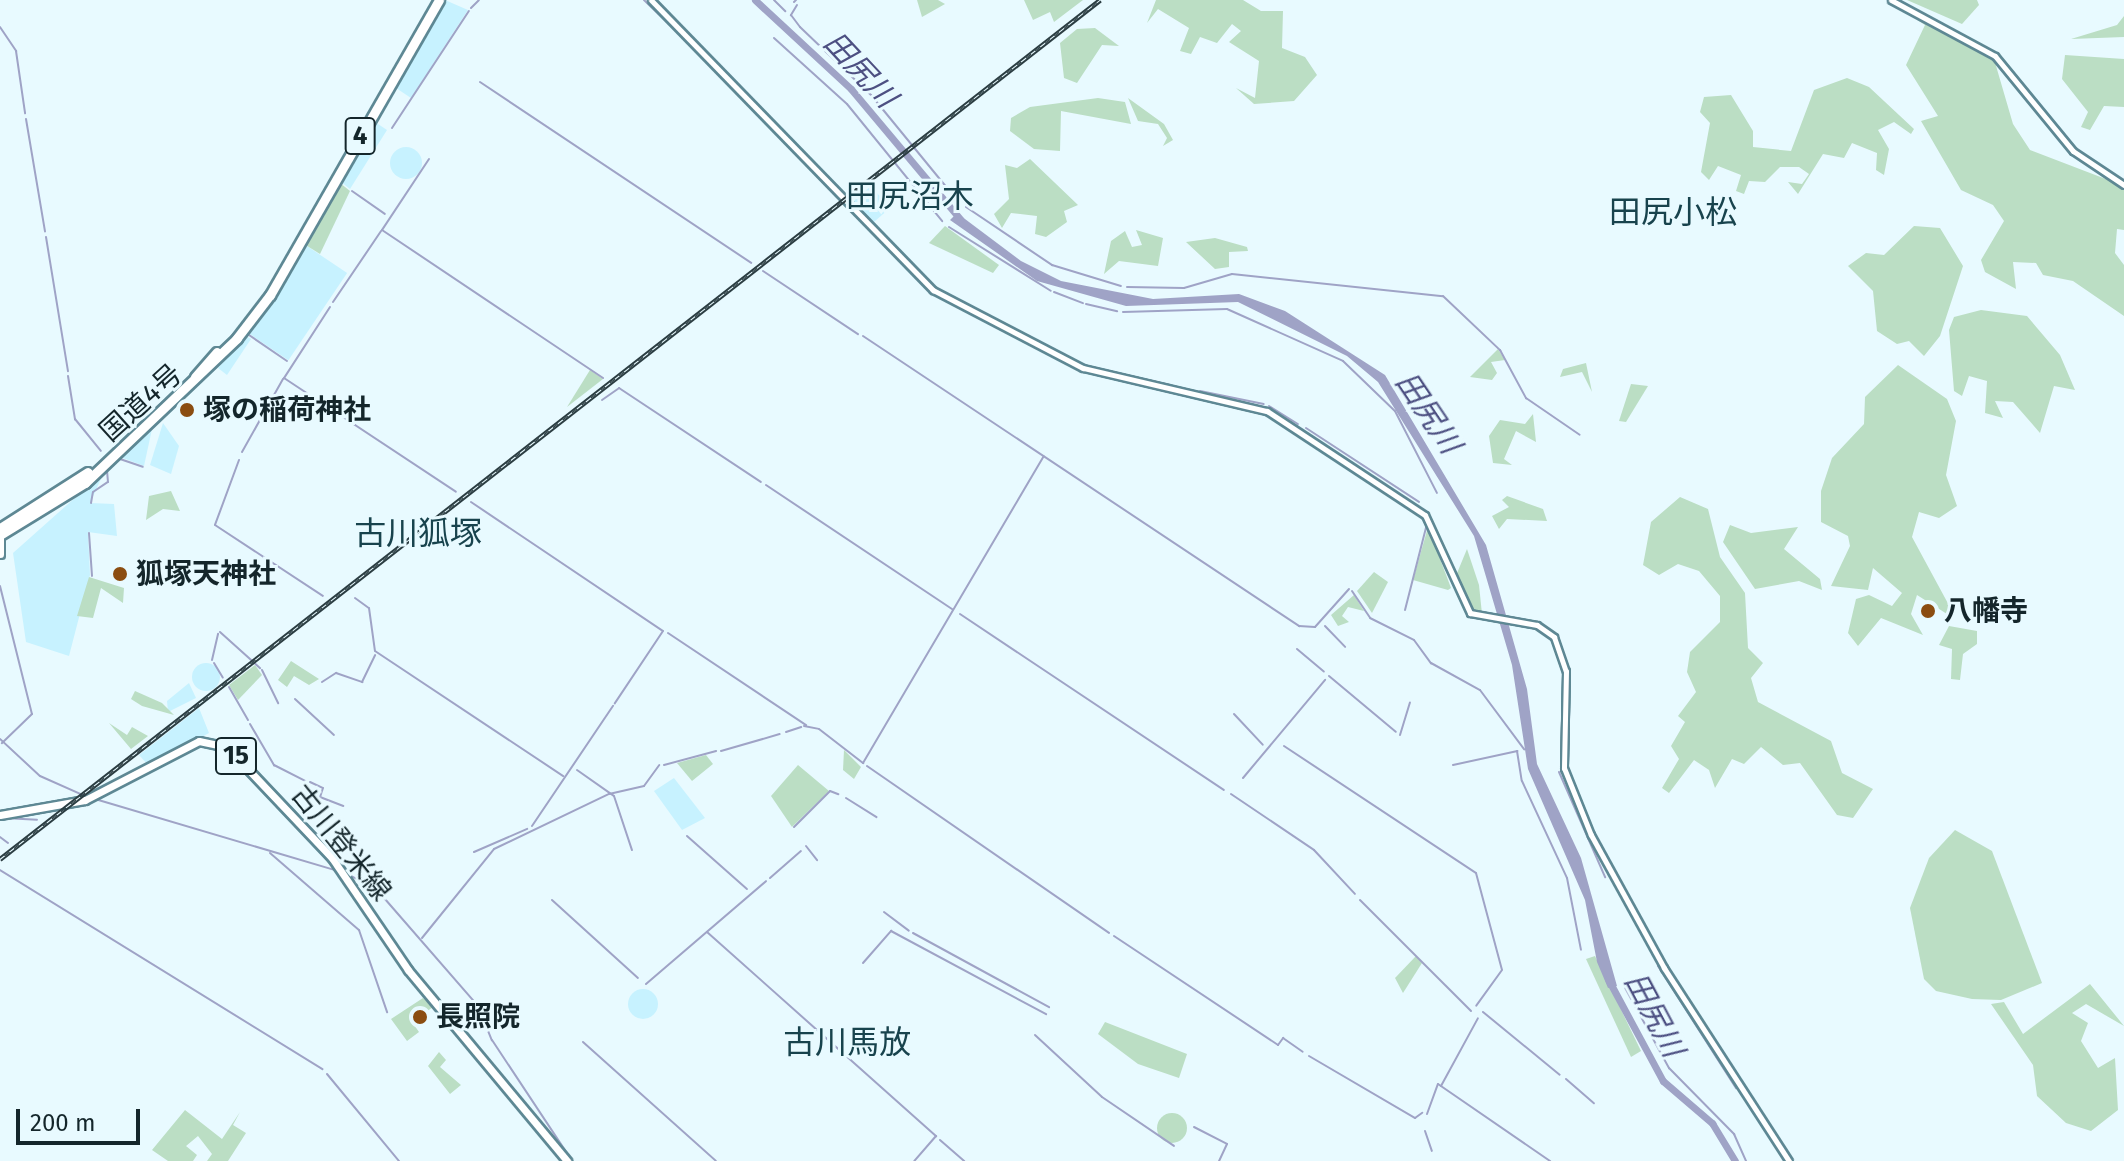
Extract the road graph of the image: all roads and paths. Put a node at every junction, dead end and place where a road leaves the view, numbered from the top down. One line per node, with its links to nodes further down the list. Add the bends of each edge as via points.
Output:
1 (439, 0): 5 (highway, 国道4号 / 4)
2 (651, 0): 11 (street, via 922,282 1083,368 1267,411 1416,505 1430,522 1464,608 1488,621 1537,625 1560,643 1567,681 1564,768 1578,806 1614,885)
3 (1891, 0): 4 (street, via 1995,56 2073,151)
4 (2124, 185)
5 (283, 272): 6 (highway, 国道4号 / 4, via 178,393 80,479); 7 (highway, 国道4号 / 4, via 209,371 85,483)
6 (0, 528)
7 (0, 536): 8 (main road)
8 (0, 554)
9 (0, 815): 10 (main road, 古川登米線 / 15, via 85,800 193,743 216,742 343,872 408,970)
10 (567, 1161)
11 (1789, 1161)

